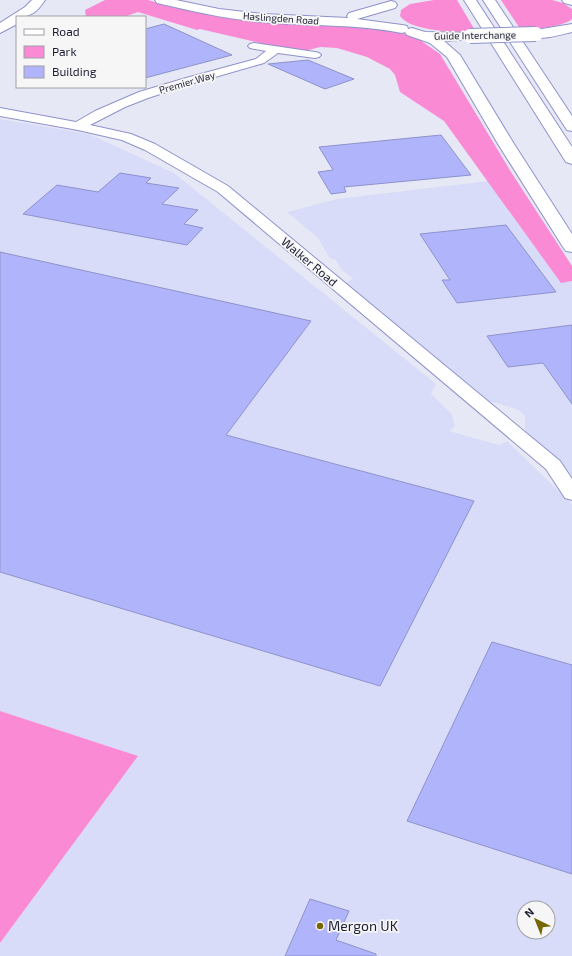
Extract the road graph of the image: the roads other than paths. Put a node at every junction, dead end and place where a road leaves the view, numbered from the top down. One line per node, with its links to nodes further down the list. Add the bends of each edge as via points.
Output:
1 (39, 0): 9 (main road)
2 (161, 0): 13 (main road, Haslingden Road, via 236,15 363,22)
3 (171, 0): 7 (main road, Haslingden Road, via 245,14 308,18 358,15)
4 (470, 0): 20 (main road)
5 (489, 0): 19 (main road)
6 (568, 0): 8 (main road)
7 (398, 2): 13 (main road, via 387,11 387,17 393,24)
8 (572, 2)
9 (21, 16)
10 (16, 19): 12 (main road)
11 (572, 28): 13 (main road, Guide Interchange, bridge, via 536,34 470,36 443,36)
12 (0, 29)
13 (407, 30): 21 (main road, via 437,42 453,55)
14 (254, 46): 15 (street)
15 (275, 50): 16 (street); 18 (street, Premier Way, via 260,61 147,94 106,110)
16 (315, 55)
17 (0, 112): 18 (street, Walker Road)
18 (78, 126): 22 (street, Walker Road, via 140,142 223,189 553,465)
19 (572, 127)
20 (572, 159)
21 (572, 247)
22 (572, 494)

